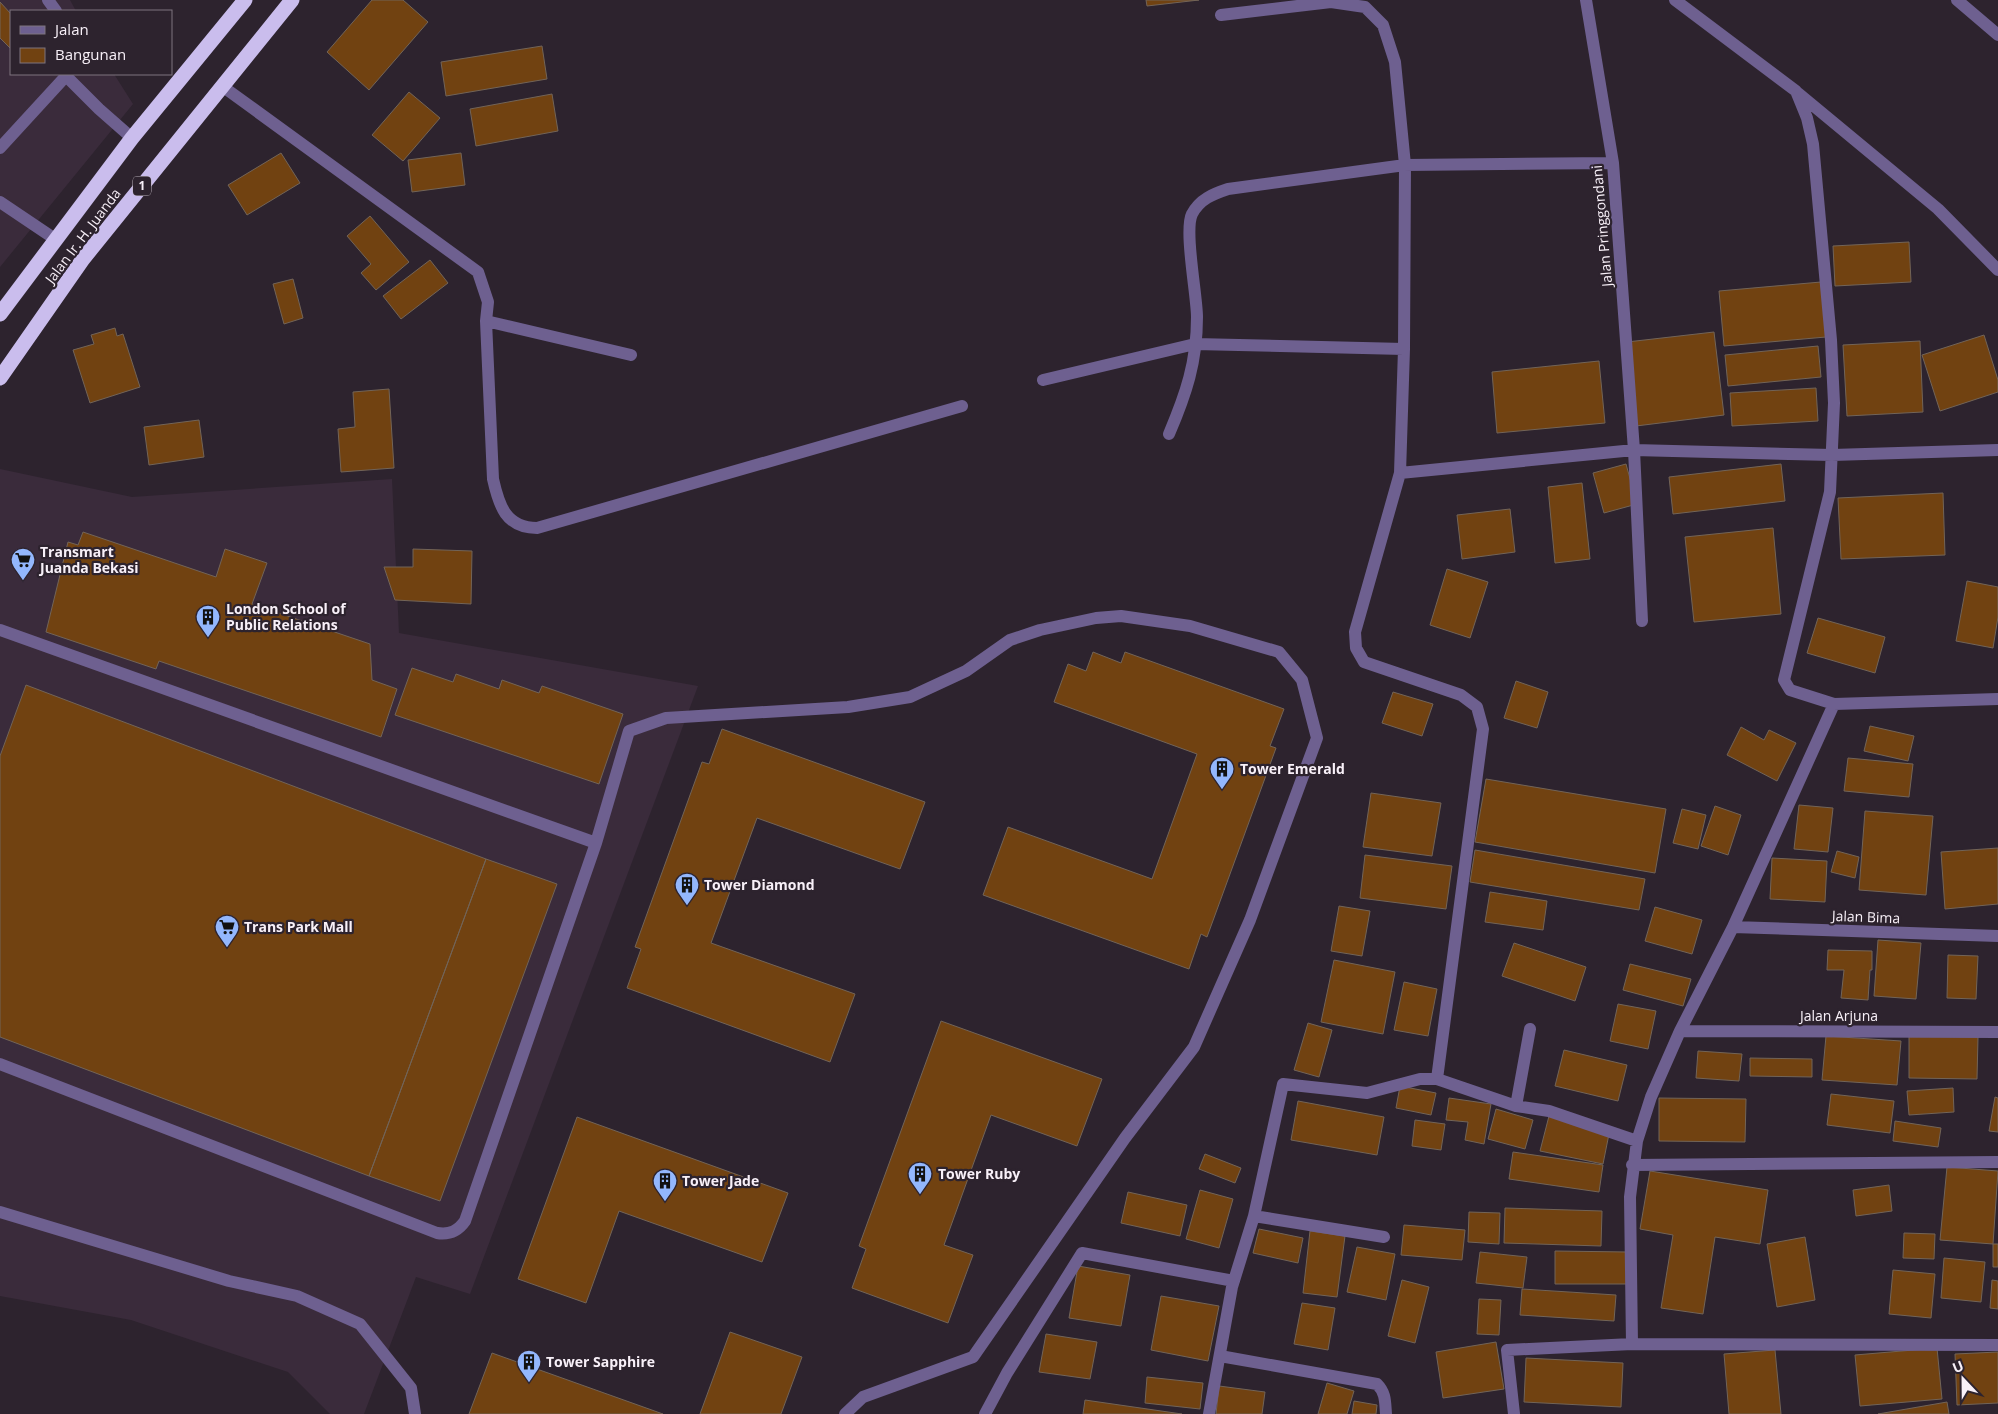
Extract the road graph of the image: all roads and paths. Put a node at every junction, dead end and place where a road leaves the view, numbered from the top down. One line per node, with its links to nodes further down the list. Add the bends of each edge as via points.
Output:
1 (244, 0): 11 (highway, Jalan Ir. H. Juanda)
2 (292, 0): 9 (highway, Jalan Ir. H. Juanda / 1)
3 (1586, 0): 13 (street, Jalan Pringgondani)
4 (1675, 0): 10 (street)
5 (1957, 0): 7 (street)
6 (1222, 15): 14 (street, via 1331,2 1366,7 1383,25 1395,62)
7 (1998, 35)
8 (67, 75): 11 (street); 12 (street)
9 (222, 86): 19 (street, via 478,272 488,302); 23 (highway, Jalan Ir. H. Juanda / 1, via 83,259)
10 (1796, 91): 17 (street, via 1938,209); 29 (street, via 1813,144 1831,340)
11 (132, 138): 16 (highway, Jalan Ir. H. Juanda)
12 (0, 148)
13 (1612, 163): 14 (street); 27 (street, Jalan Pringgondani)
14 (1405, 165): 20 (street, via 1228,189 1208,196 1192,215 1191,255 1197,316); 21 (street)
15 (0, 202): 16 (street)
16 (55, 239): 18 (highway, Jalan Ir. H. Juanda)
17 (1998, 270)
18 (0, 314)
19 (486, 321): 22 (street); 25 (street, via 493,479 507,516 525,528 537,528)
20 (1195, 344): 21 (street); 24 (street); 26 (street, via 1187,390)
21 (1404, 349): 30 (street)
22 (631, 355)
23 (0, 378)
24 (1043, 380)
25 (962, 406)
26 (1169, 434)
27 (1634, 450): 29 (street); 30 (street); 31 (street, Jalan Pringgondani)
28 (1998, 450): 29 (street)
29 (1832, 455): 34 (street, via 1830,492 1784,680 1790,690)
30 (1400, 473): 42 (street, via 1355,632 1356,648 1364,662 1461,695 1477,707 1484,729)
31 (1642, 621)
32 (0, 630): 35 (street)
33 (1998, 699): 34 (street)
34 (1834, 704): 36 (street)
35 (596, 843): 41 (street, via 466,1220 450,1234 437,1233); 55 (street, via 629,731 666,718 848,707 910,697 966,671 1010,640 1040,630 1121,616 1190,626 1279,652 1302,680 1318,738 1250,920 1194,1047 1125,1138 973,1357 863,1397)
36 (1733, 927): 37 (street, Jalan Bima); 39 (street)
37 (1998, 936)
38 (1530, 1030): 43 (street)
39 (1680, 1031): 40 (street, Jalan Arjuna); 44 (street, via 1651,1097)
40 (1998, 1032)
41 (0, 1064)
42 (1437, 1079): 43 (street); 48 (street, via 1420,1079 1367,1093 1283,1084)
43 (1516, 1106): 44 (street, via 1549,1111)
44 (1637, 1141): 46 (street)
45 (1998, 1162): 46 (street)
46 (1632, 1165): 51 (street)
47 (0, 1212): 54 (street, via 229,1281 297,1296 360,1324 411,1388)
48 (1254, 1216): 49 (street); 50 (street)
49 (1384, 1237)
50 (1234, 1281): 53 (street); 56 (street, via 1082,1253)
51 (1632, 1344): 52 (street); 59 (street, via 1506,1350)
52 (1998, 1345)
53 (1220, 1356): 57 (street); 58 (street, via 1377,1384 1385,1397)
54 (414, 1414)
55 (845, 1414)
56 (985, 1414)
57 (1209, 1414)
58 (1386, 1414)
59 (1514, 1414)

